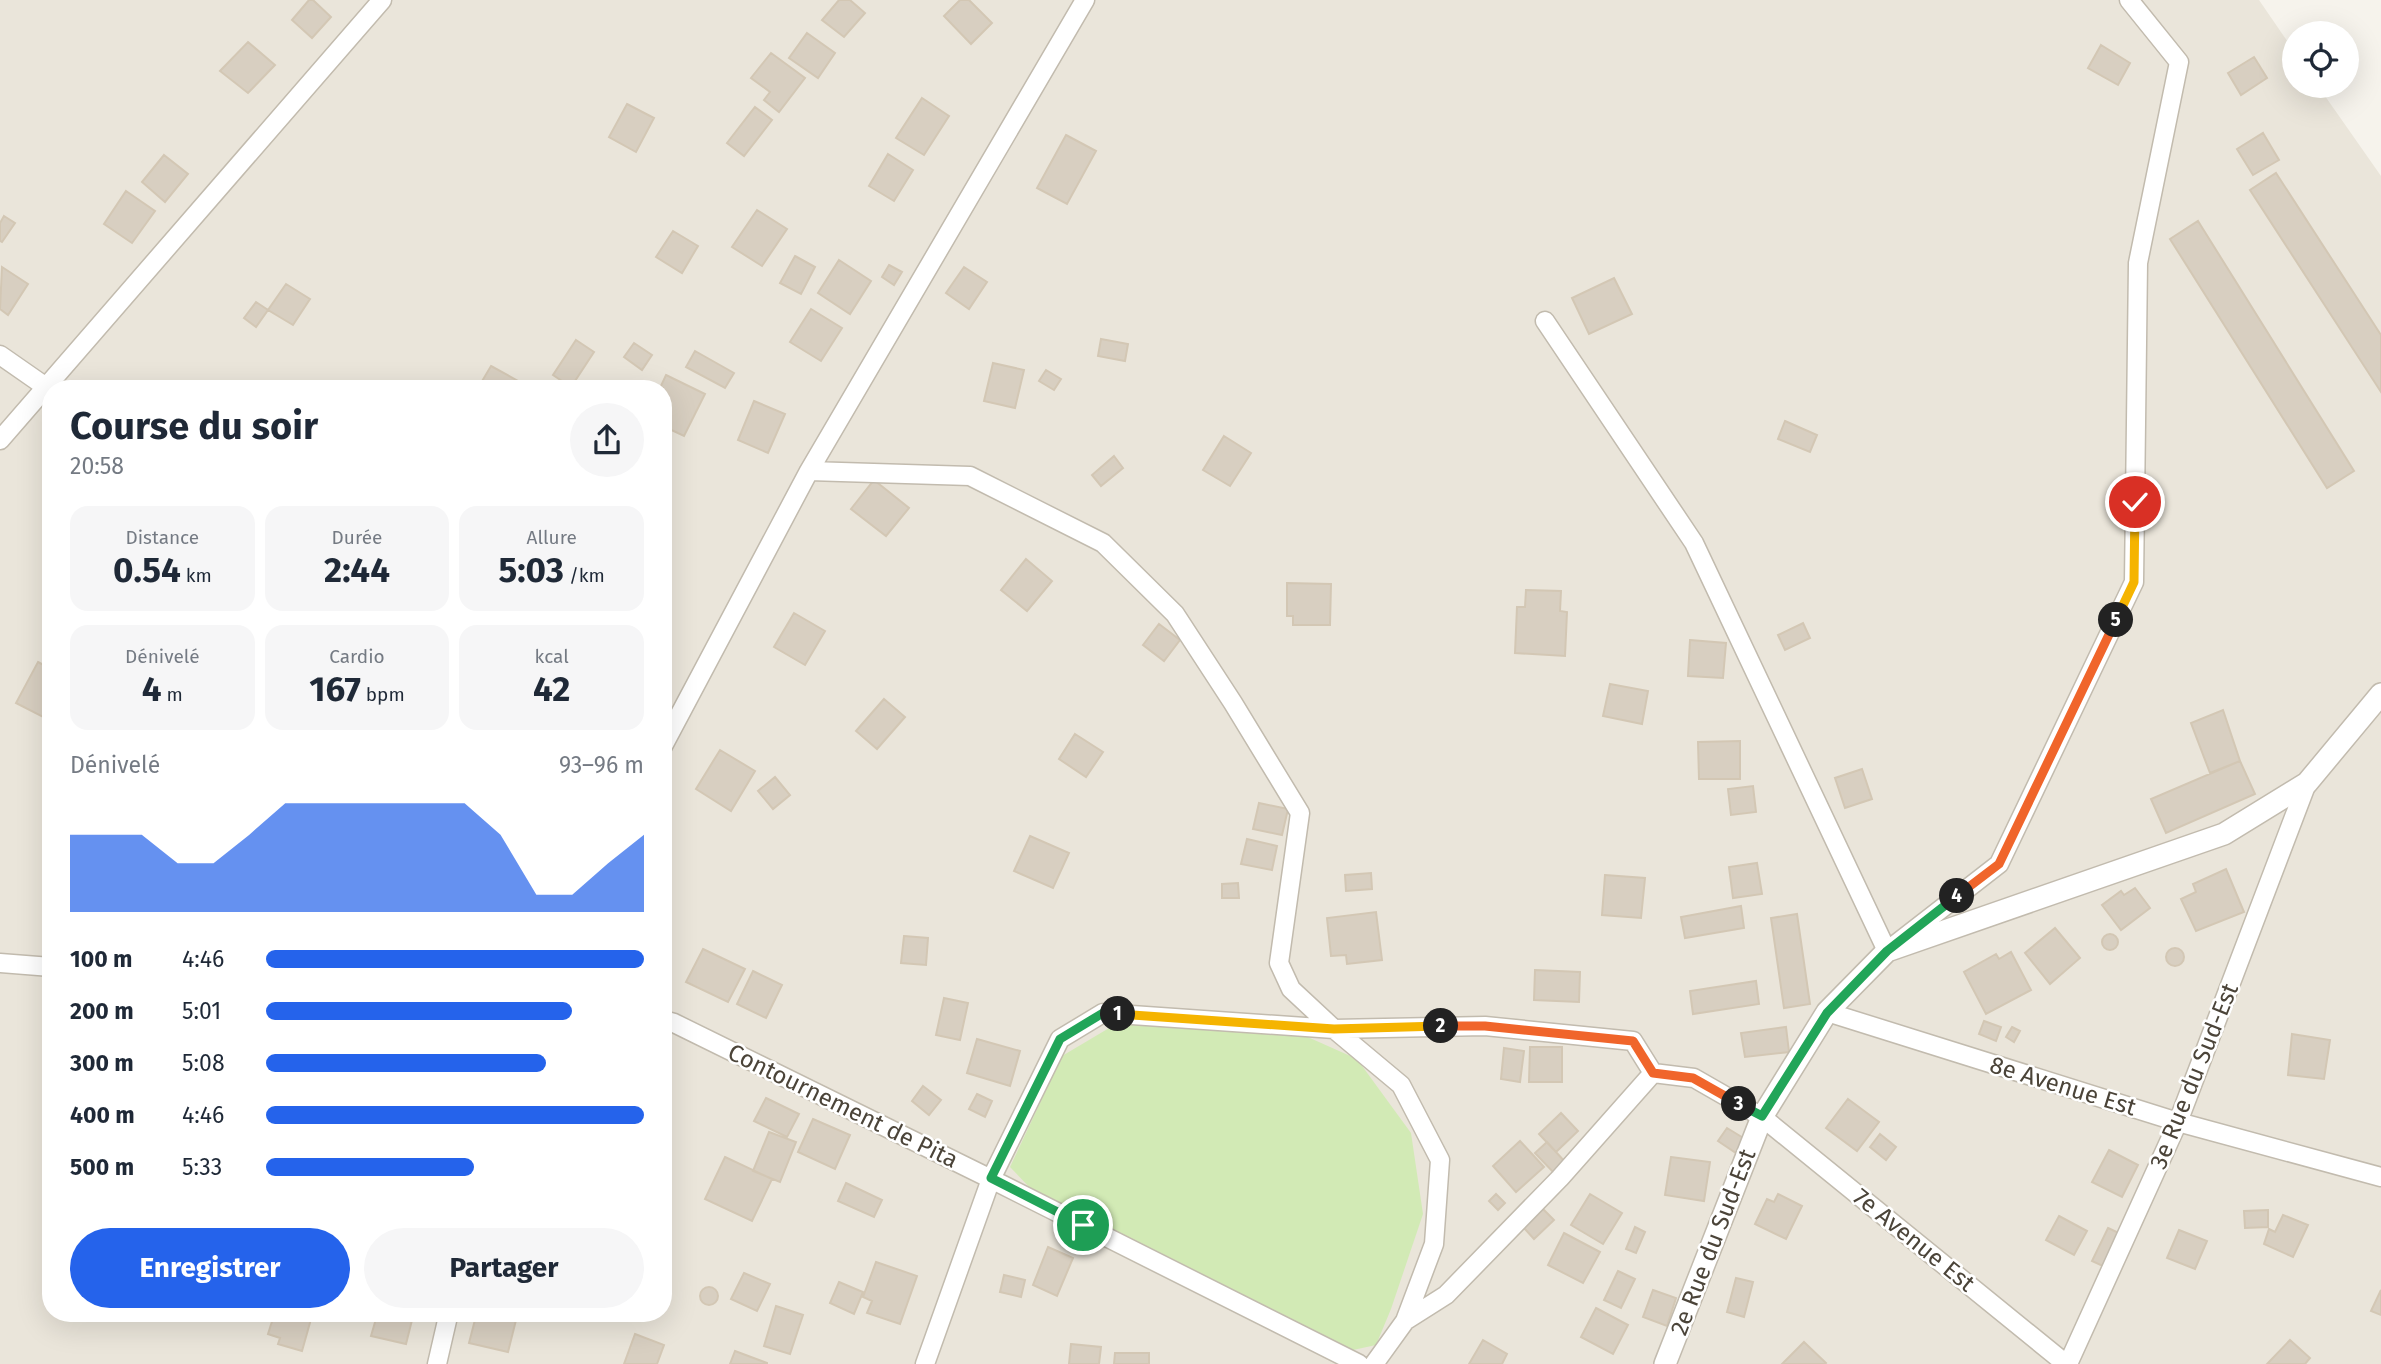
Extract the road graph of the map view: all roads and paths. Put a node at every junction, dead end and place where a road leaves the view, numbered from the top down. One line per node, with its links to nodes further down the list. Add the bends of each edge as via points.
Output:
1 (382, 0): 6 (street)
2 (1085, 0): 10 (street)
3 (2129, 0): 14 (street, via 2179,62 2138,262 2134,582 1999,864)
4 (1545, 321): 14 (street, via 1694,543)
5 (0, 355): 7 (street)
6 (52, 380)
7 (42, 384)
8 (42, 392): 9 (street)
9 (0, 440)
10 (809, 471): 12 (street); 19 (street, via 970,476 1103,543 1175,614 1300,813 1279,963 1292,989)
11 (2381, 694): 13 (street)
12 (672, 729)
13 (2307, 783): 14 (street, via 2224,834); 22 (street, 3e Rue du Sud-Est)
14 (1887, 951): 17 (street, 2e Rue du Sud-Est)
15 (0, 963): 16 (street)
16 (42, 966)
17 (1827, 1013): 21 (street, 2e Rue du Sud-Est); 22 (street, 8e Avenue Est)
18 (672, 1022): 24 (street, Contournement de Pita)
19 (1334, 1029): 20 (street, via 1485,1026 1633,1041); 24 (street, via 1103,1013 1060,1039); 25 (street, via 1401,1085 1440,1160 1434,1244)
20 (1653, 1073): 21 (street, 7e Avenue Est, via 1693,1078); 25 (street, via 1560,1178 1446,1295)
21 (1762, 1116): 31 (street, 2e Rue du Sud-Est); 32 (street, 7e Avenue Est)
22 (2178, 1122): 23 (street, 8e Avenue Est); 32 (street, 3e Rue du Sud-Est)
23 (2381, 1177)
24 (991, 1178): 28 (street); 29 (street, Contournement de Pita)
25 (1405, 1321): 30 (street)
26 (447, 1322): 27 (street)
27 (437, 1364)
28 (925, 1364)
29 (1359, 1364)
30 (1374, 1364)
31 (1665, 1364)
32 (2067, 1364)

